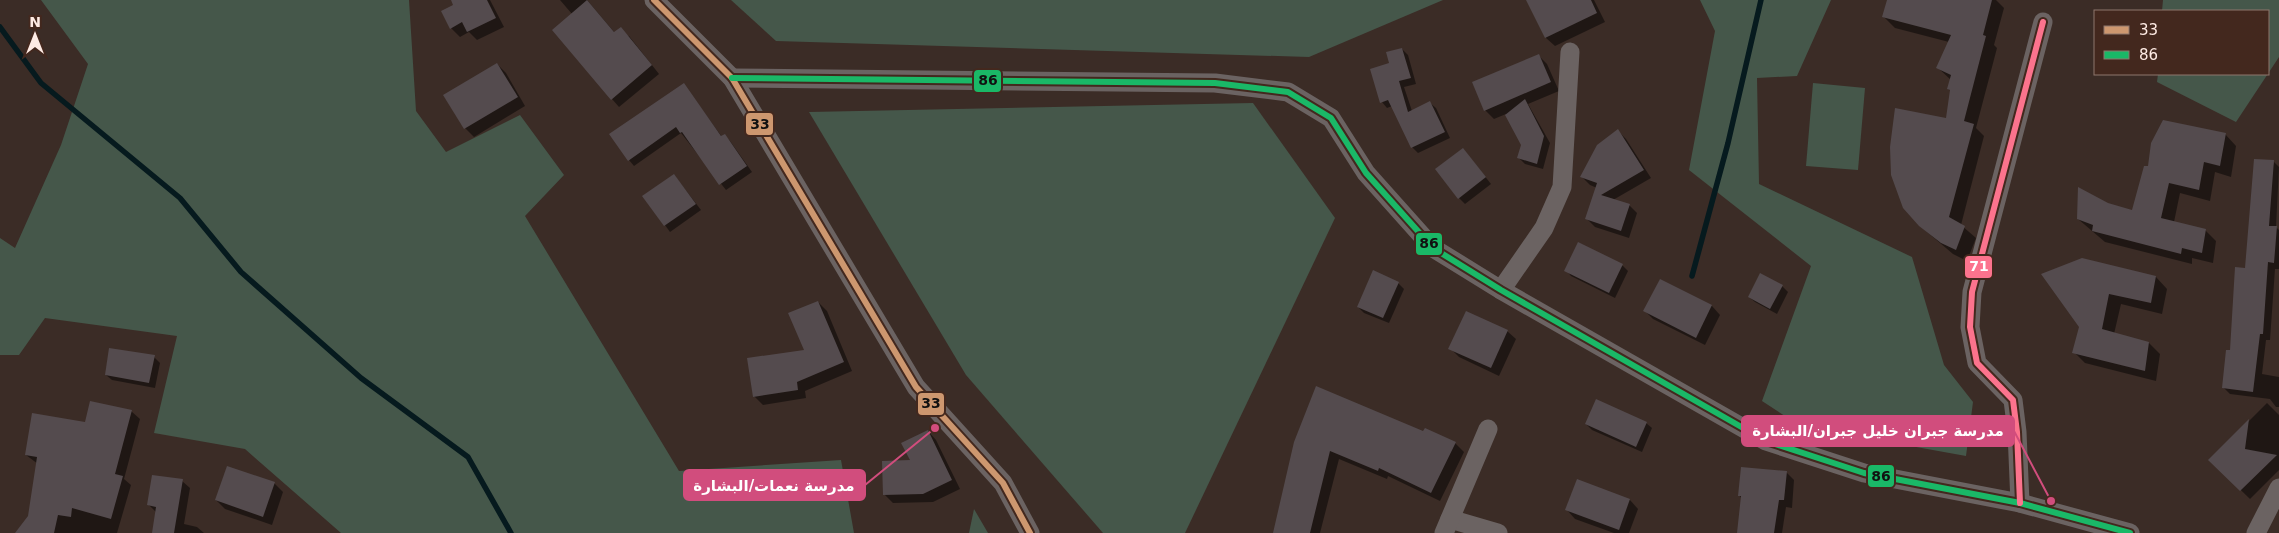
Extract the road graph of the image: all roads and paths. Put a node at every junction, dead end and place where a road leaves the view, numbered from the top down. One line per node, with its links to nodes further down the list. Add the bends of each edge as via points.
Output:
1 (654, 0): 4 (street)
2 (2043, 22): 8 (street, via 1972,292 1970,327 1977,363 2013,400)
3 (1570, 52): 5 (street, via 1562,187 1544,228)
4 (732, 78): 5 (street, via 1215,84 1288,92 1331,118 1366,173 1432,248); 10 (street, via 916,387 1002,483)
5 (1501, 290): 8 (street, via 1766,441 1864,473)
6 (1488, 429): 9 (street)
7 (2279, 488): 13 (street)
8 (2020, 503): 12 (street)
9 (1447, 526): 11 (street)
10 (1030, 533)
11 (1498, 533)
12 (2130, 533)
13 (2256, 533)

